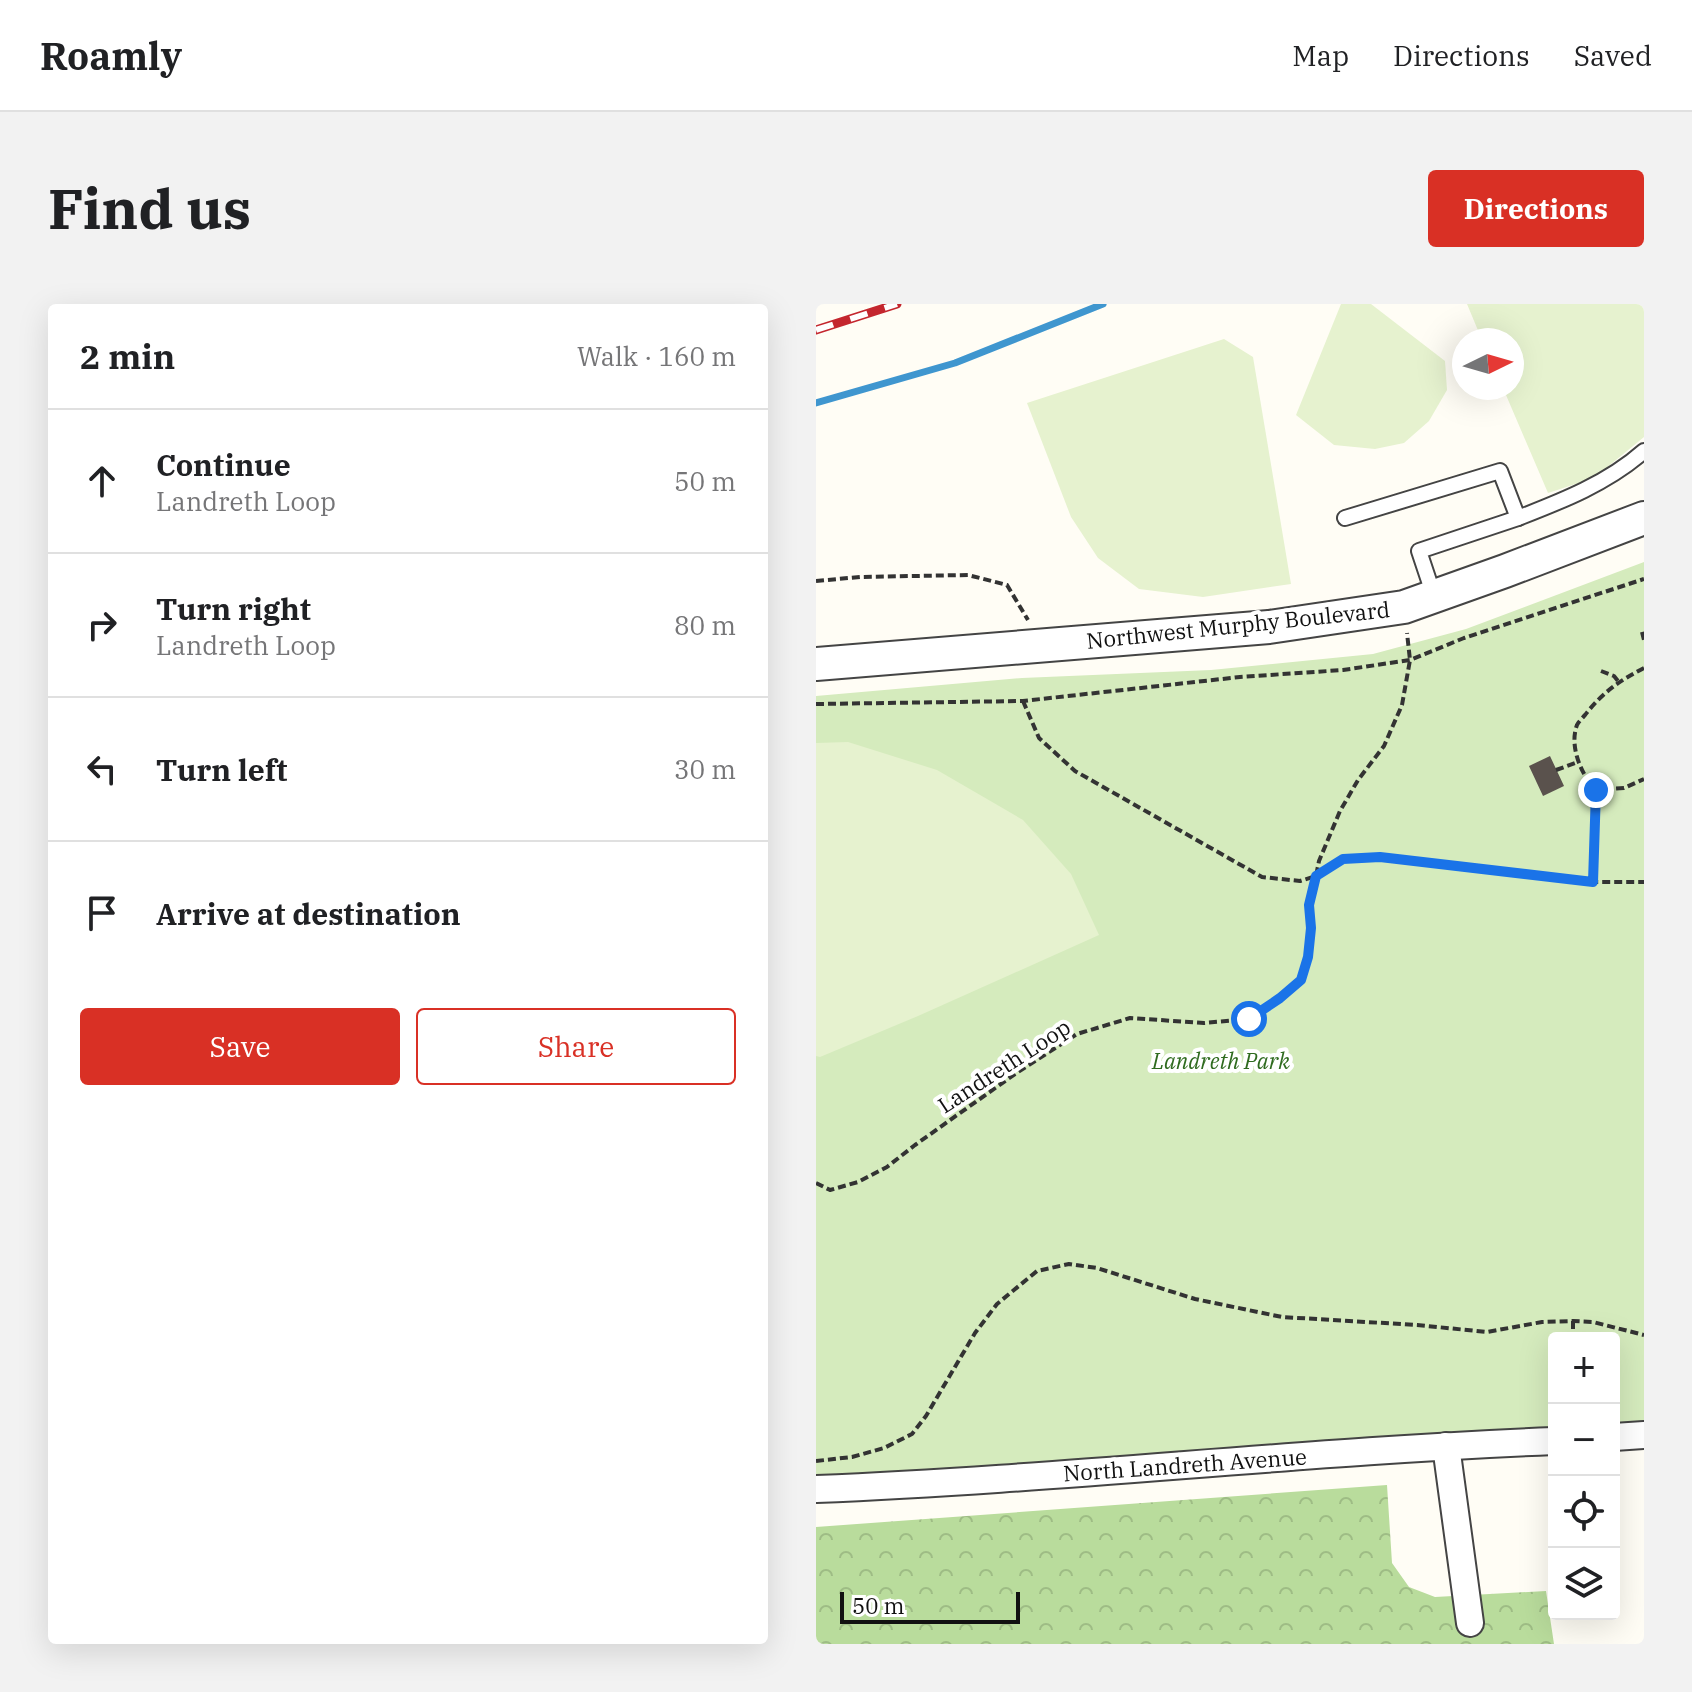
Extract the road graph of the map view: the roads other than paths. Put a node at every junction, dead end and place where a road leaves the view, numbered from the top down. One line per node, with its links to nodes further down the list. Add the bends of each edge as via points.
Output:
1 (1644, 451): 3 (lane, via 1566,499)
2 (1345, 518): 3 (lane, via 1500,471)
3 (1518, 518): 5 (lane, via 1419,551)
4 (1644, 518): 5 (street, Northwest Murphy Boulevard)
5 (1434, 597): 6 (street, Northwest Murphy Boulevard, via 1404,607 1296,624)
6 (816, 664)
7 (1644, 1435): 8 (street)
8 (1620, 1437)
9 (1548, 1441): 10 (street, North Landreth Avenue)
10 (1446, 1446): 11 (street, North Landreth Avenue); 12 (street)
11 (816, 1489)
12 (1470, 1623)

